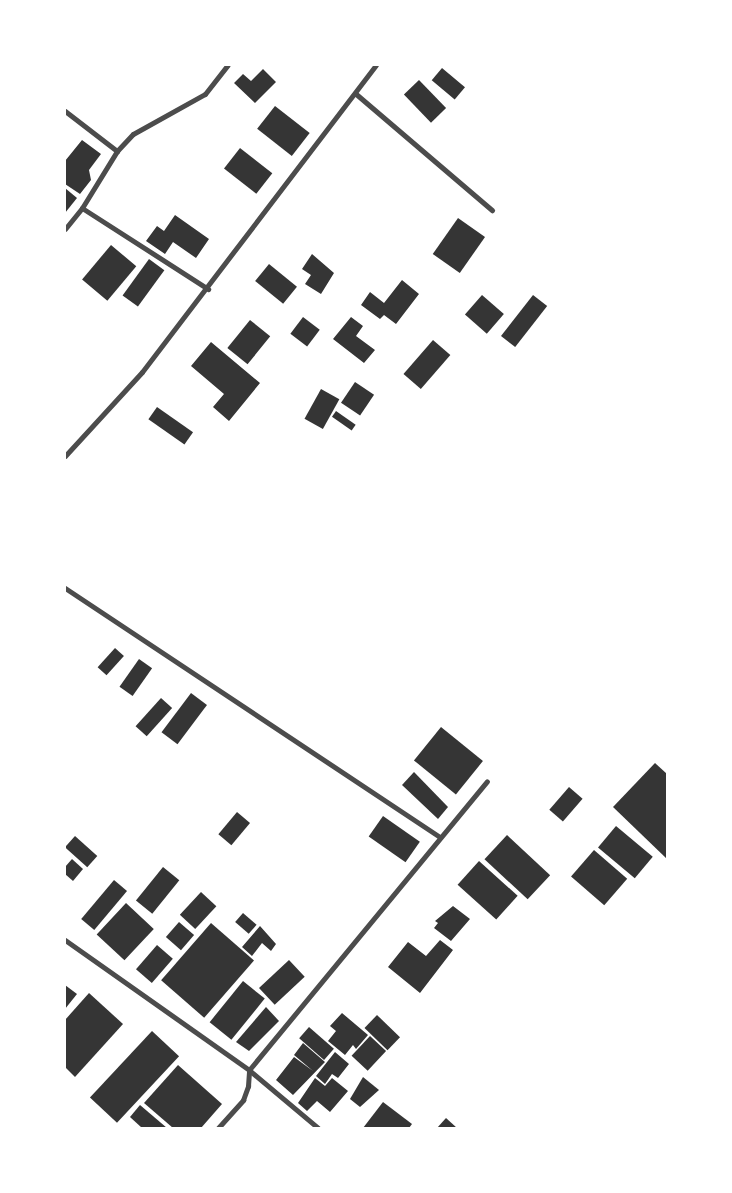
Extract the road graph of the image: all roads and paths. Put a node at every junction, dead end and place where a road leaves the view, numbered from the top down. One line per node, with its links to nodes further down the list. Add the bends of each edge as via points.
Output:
1 (228, 65): 5 (street, via 205,94 133,134)
2 (376, 65): 3 (street)
3 (356, 94): 7 (street); 9 (street)
4 (65, 111): 5 (street)
5 (117, 151): 6 (street)
6 (82, 208): 8 (street); 9 (street)
7 (492, 210)
8 (65, 229)
9 (208, 289): 10 (street, via 142,372)
10 (65, 456)
11 (65, 588): 13 (street)
12 (487, 781): 13 (street)
13 (440, 837): 15 (street)
14 (65, 940): 15 (street)
15 (249, 1070): 16 (street, via 248,1086 242,1100); 17 (street)
16 (218, 1128)
17 (318, 1128)

